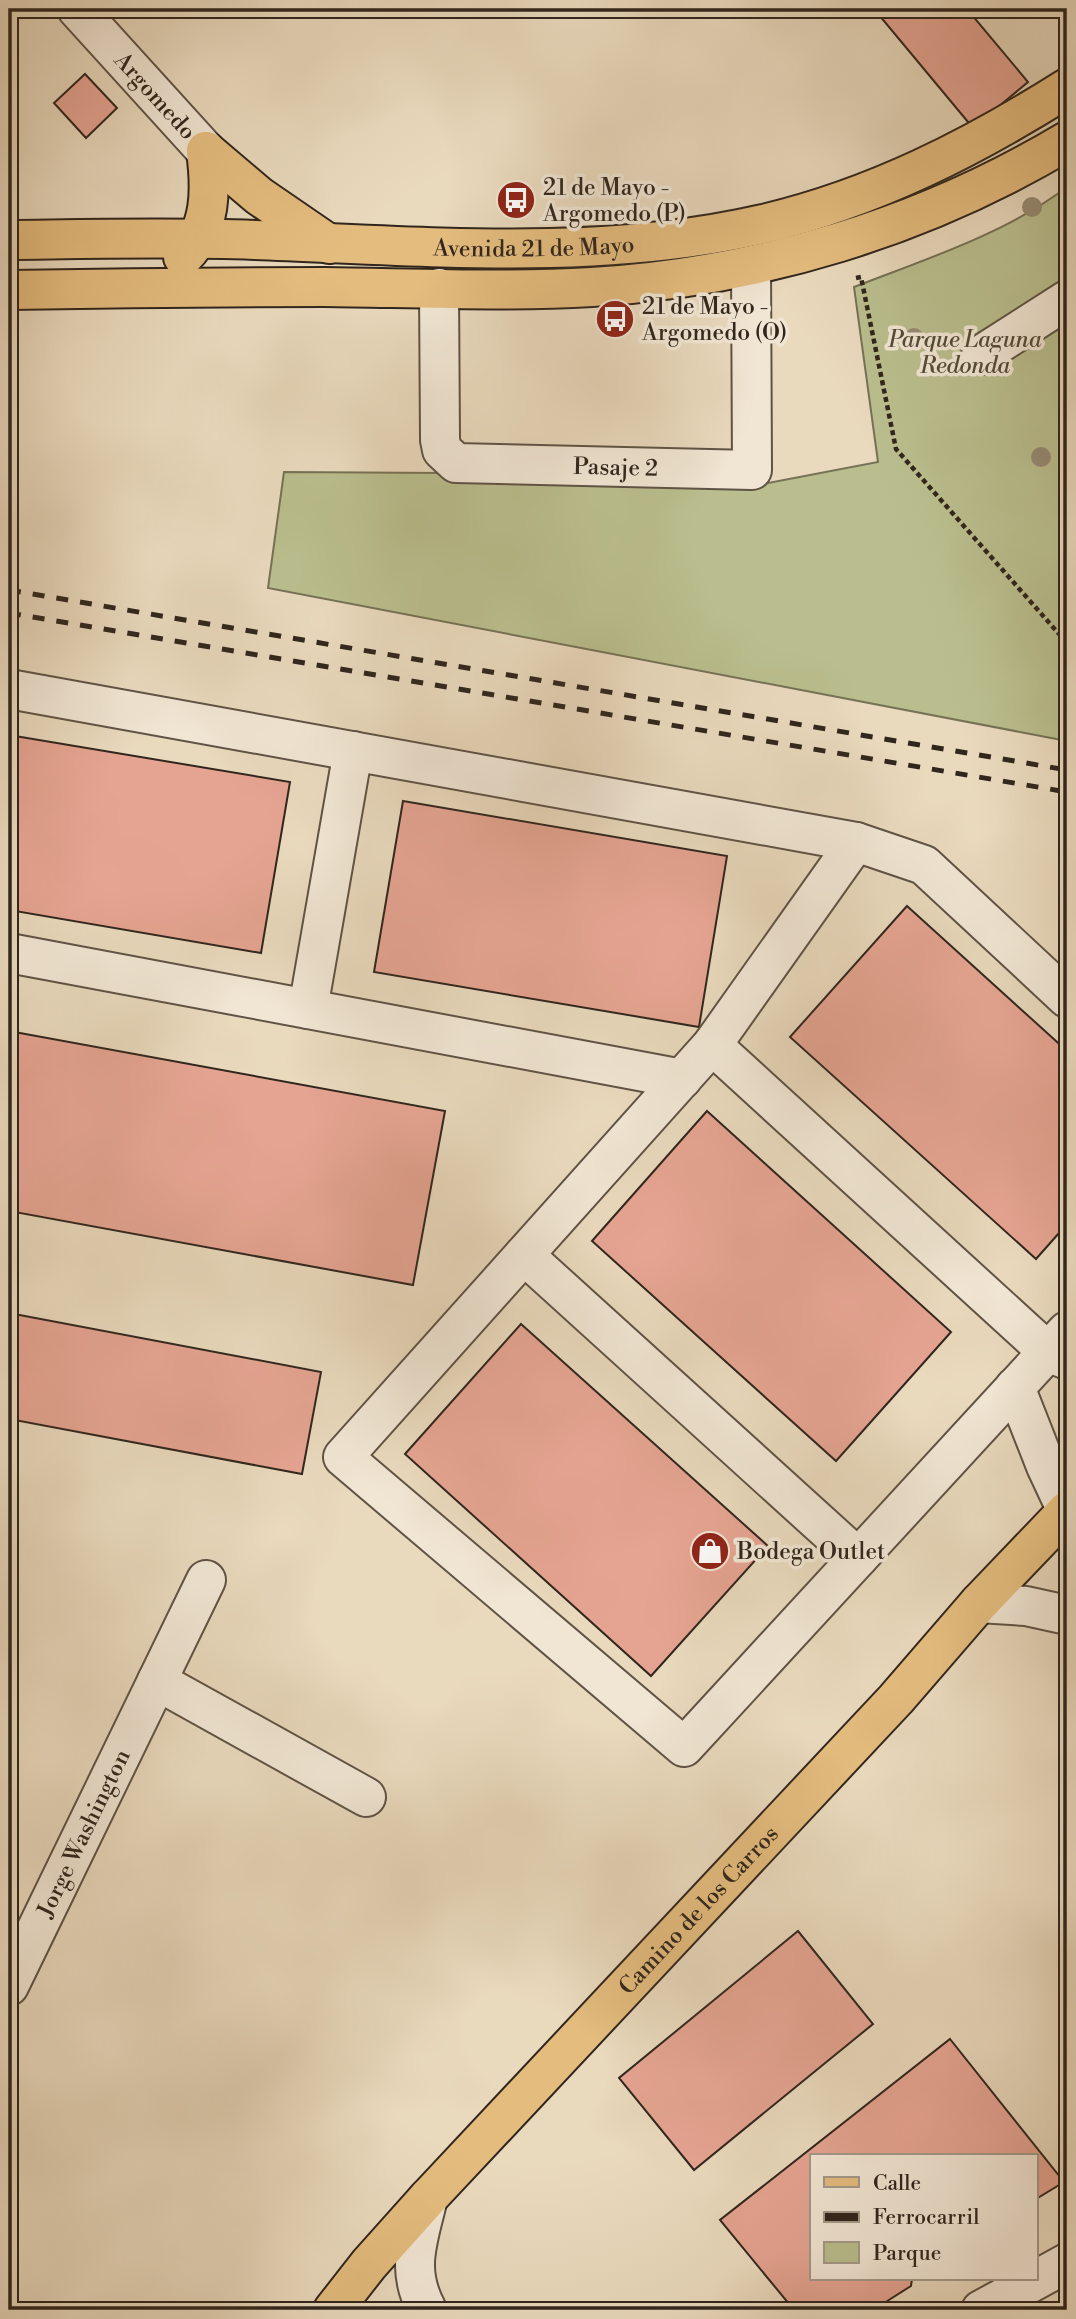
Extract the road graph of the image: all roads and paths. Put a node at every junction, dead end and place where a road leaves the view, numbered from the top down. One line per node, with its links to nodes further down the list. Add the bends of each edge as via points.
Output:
1 (88, 12): 4 (street, Argomedo)
2 (1067, 88): 7 (main road, Avenida 21 de Mayo, via 977,143 911,175 765,223 706,235 617,244 519,248)
3 (1067, 141): 8 (main road, Avenida 21 de Mayo, via 934,209)
4 (206, 151): 5 (main road, via 209,200); 7 (main road, via 259,196)
5 (197, 239): 6 (main road, Avenida 21 de Mayo); 7 (main road, Avenida 21 de Mayo); 10 (main road, via 177,264)
6 (9, 240)
7 (329, 244)
8 (751, 266): 11 (main road, Avenida 21 de Mayo, via 591,287); 11 (street, Pasaje 2, via 752,470 456,463 442,450 440,440)
9 (849, 280): 15 (path, via 861,277 896,449)
10 (140, 288): 11 (main road, Avenida 21 de Mayo); 12 (main road, Avenida 21 de Mayo)
11 (439, 288)
12 (9, 290)
13 (1067, 300): 14 (street)
14 (981, 355)
15 (1067, 643)
16 (9, 689): 17 (street)
17 (353, 751): 18 (street); 21 (street)
18 (856, 842): 20 (street, via 924,864); 22 (street)
19 (9, 953): 21 (street)
20 (1067, 998)
21 (308, 1009): 23 (street)
22 (712, 1045): 23 (street); 25 (street)
23 (682, 1079): 24 (street)
24 (524, 1255): 28 (street); 28 (street, via 343,1457 684,1748)
25 (1061, 1348): 26 (street)
26 (1015, 1387): 27 (street); 28 (street)
27 (1067, 1511): 30 (main road, Camino de los Carros)
28 (858, 1558)
29 (206, 1580): 32 (street, Jorge Washington)
30 (979, 1603): 31 (street, via 1027,1606); 35 (main road, Camino de los Carros, via 896,1699)
31 (1067, 1615)
32 (157, 1681): 33 (street); 34 (street, Jorge Washington)
33 (366, 1797)
34 (9, 1986)
35 (428, 2198): 39 (main road, Camino de los Carros); 40 (street, via 413,2266 414,2283)
36 (1067, 2263): 37 (street)
37 (1038, 2279)
38 (1036, 2280): 41 (street)
39 (333, 2310)
40 (427, 2310)
41 (981, 2310)

